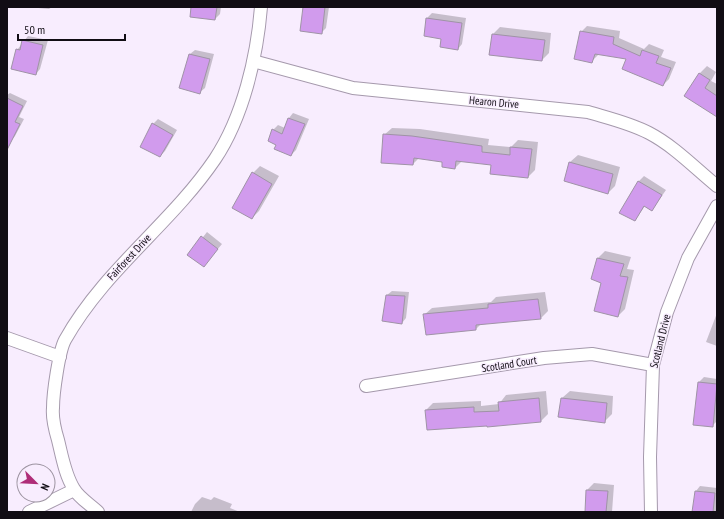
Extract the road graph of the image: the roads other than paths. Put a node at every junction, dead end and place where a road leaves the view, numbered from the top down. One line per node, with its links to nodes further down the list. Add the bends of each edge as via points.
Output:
1 (262, 7): 2 (street, Fairforest Drive)
2 (253, 61): 3 (street, Hearon Drive, via 352,88 564,108 595,114 648,133); 6 (street, Fairforest Drive, via 236,120 216,157 191,193 126,258 99,291 65,341)
3 (717, 186)
4 (717, 206): 7 (street, Scotland Drive, via 688,258 667,312)
5 (7, 338): 6 (street)
6 (60, 357): 9 (street, Fairforest Drive, via 52,408 66,471)
7 (653, 365): 8 (street, Scotland Court, via 592,354 544,358); 12 (street, Scotland Drive)
8 (366, 386)
9 (74, 490): 10 (street); 11 (street, Fairforest Drive)
10 (29, 512)
11 (98, 512)
12 (651, 512)

